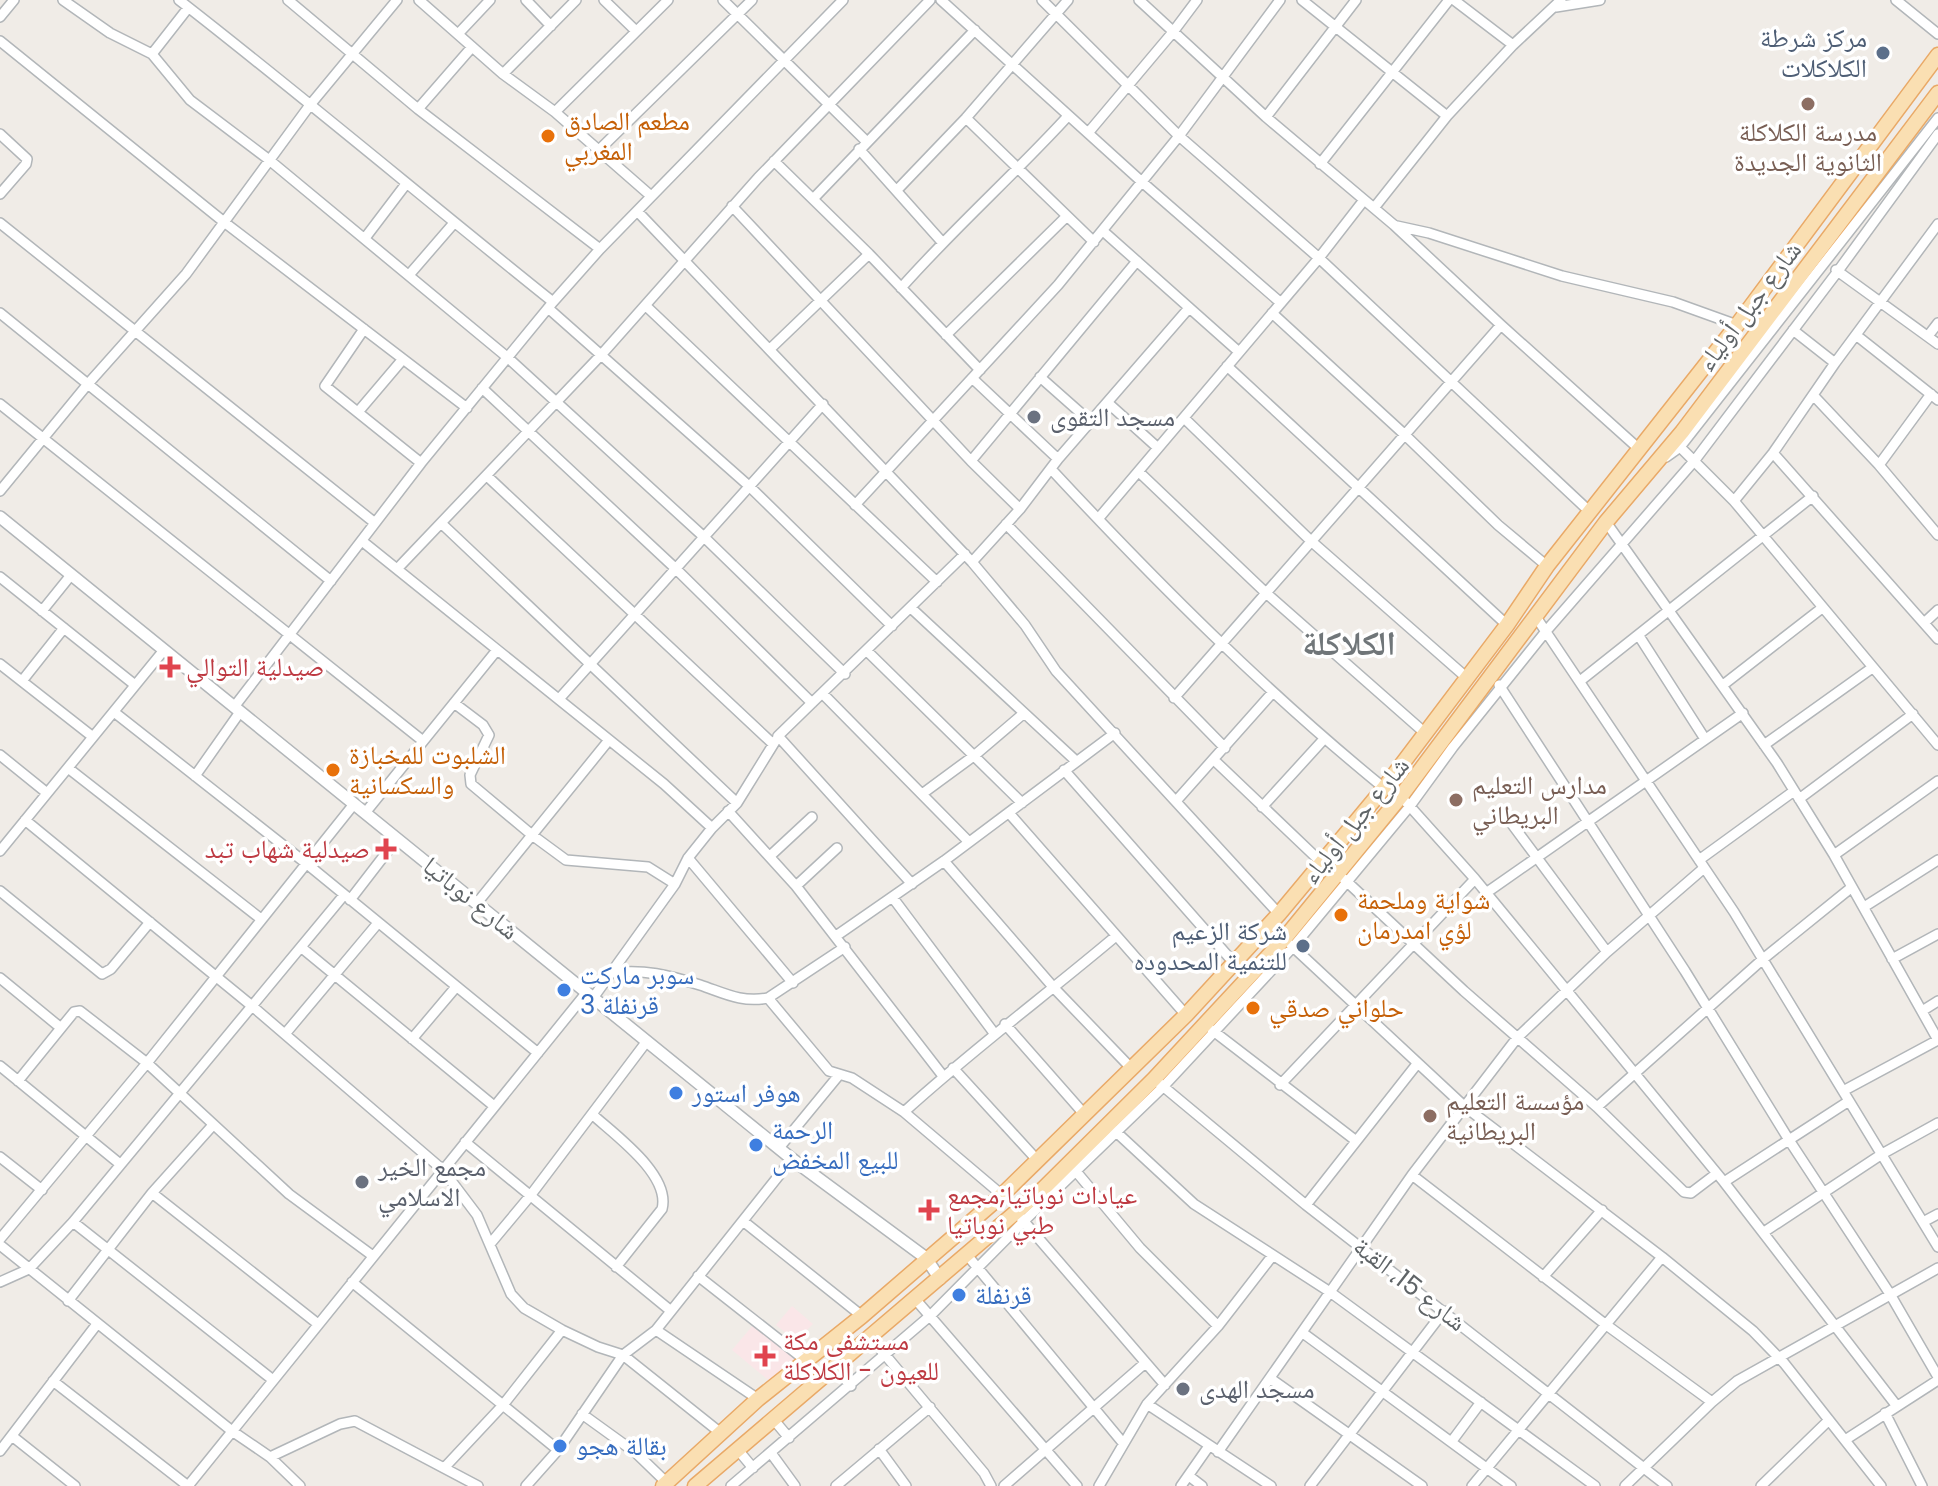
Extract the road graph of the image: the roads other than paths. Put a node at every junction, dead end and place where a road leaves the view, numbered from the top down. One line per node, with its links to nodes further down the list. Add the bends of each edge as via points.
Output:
1 (14, 0): 31 (street)
2 (63, 0): 42 (street)
3 (179, 0): 28 (street)
4 (288, 0): 44 (street)
5 (397, 0): 44 (street)
6 (419, 0): 37 (street)
7 (490, 0): 37 (street)
8 (526, 0): 32 (street)
9 (576, 0): 32 (street)
10 (604, 0): 35 (street)
11 (668, 0): 35 (street)
12 (723, 0): 30 (street)
13 (752, 0): 30 (street)
14 (843, 0): 45 (street)
15 (930, 0): 52 (street)
16 (941, 0): 34 (street)
17 (1042, 0): 29 (street)
18 (1068, 0): 29 (street)
19 (1197, 0): 36 (street)
20 (1280, 0): 49 (street)
21 (1302, 0): 33 (street)
22 (1356, 0): 33 (street)
23 (1452, 0): 40 (street); 47 (street)
24 (1600, 0): 27 (street)
25 (1896, 0): 38 (street)
26 (1141, 1): 36 (street)
27 (1558, 3): 40 (street)
28 (188, 8): 42 (street); 53 (street)
29 (1056, 13): 46 (street); 50 (street)
30 (738, 15): 45 (street); 66 (street)
31 (0, 17)
32 (551, 26): 48 (street)
33 (1336, 27): 47 (street); 58 (street)
34 (975, 30): 46 (street); 65 (street)
35 (636, 31): 55 (street)
36 (1173, 32): 49 (street); 50 (street)
37 (458, 34): 41 (street)
38 (1938, 34)
39 (0, 41): 82 (street)
40 (1513, 45): 57 (street)
41 (472, 47): 48 (street); 54 (street)
42 (152, 54): 67 (street, via 190,100)
43 (1938, 55): 110 (main road, شارع جبل أولياء)
44 (353, 56): 53 (street); 54 (street)
45 (784, 61): 52 (street); 75 (street)
46 (1011, 65): 56 (street); 59 (street)
47 (1391, 71): 57 (street); 69 (street)
48 (503, 74): 55 (street)
49 (1222, 78): 58 (street); 64 (street)
50 (1130, 85): 61 (street); 64 (street)
51 (1938, 93): 152 (main road, شارع جبل أولياء)
52 (828, 104): 65 (street); 68 (street)
53 (310, 105): 67 (street); 72 (street)
54 (418, 109): 91 (street)
55 (555, 112): 66 (street)
56 (1068, 116): 61 (street); 70 (street)
57 (1447, 116): 79 (street)
58 (1266, 117): 69 (street)
59 (966, 118): 70 (street); 73 (street)
60 (1938, 118): 96 (street)
61 (1088, 133): 71 (street)
62 (0, 134): 74 (street, via 27,159)
63 (1938, 134): 97 (street)
64 (1179, 136): 71 (street); 93 (street)
65 (862, 145): 73 (street); 76 (street)
66 (599, 150): 75 (street)
67 (268, 159): 82 (street); 88 (street)
68 (774, 161): 76 (street); 78 (street)
69 (1320, 164): 77 (street)
70 (1019, 170): 81 (street); 89 (street)
71 (1142, 182): 87 (street); 101 (street)
72 (406, 184): 84 (street); 88 (street)
73 (897, 190): 89 (street)
74 (0, 194)
75 (651, 196): 80 (street)
76 (813, 199): 92 (street)
77 (1364, 200): 79 (street); 93 (street)
78 (732, 206): 94 (street); 100 (street)
79 (1374, 208): 86 (street)
80 (637, 211): 91 (street); 94 (street)
81 (1067, 216): 90 (street); 114 (street)
82 (224, 222): 111 (street); 113 (street)
83 (0, 223): 113 (street)
84 (454, 223): 98 (street); 103 (street)
85 (1938, 224): 102 (street)
86 (1394, 225): 109 (street); 110 (street, via 1562,276 1673,302)
87 (1103, 231): 90 (street); 95 (street)
88 (365, 238): 98 (street)
89 (942, 242): 99 (street)
90 (1094, 242): 125 (street)
91 (600, 249): 103 (street)
92 (869, 254): 99 (street); 100 (street)
93 (1319, 258): 101 (street); 128 (street)
94 (685, 261): 104 (street); 118 (street)
95 (1137, 261): 105 (street); 126 (street)
96 (1827, 262): 97 (street); 147 (street)
97 (1838, 271): 102 (street); 112 (street)
98 (409, 275): 121 (street)
99 (901, 288): 114 (street)
100 (821, 300): 118 (street); 141 (street)
101 (1281, 303): 107 (street)
102 (1880, 303): 115 (street); 116 (street)
103 (551, 305): 120 (street); 121 (street)
104 (646, 306): 120 (street); 146 (street)
105 (1189, 308): 119 (street); 133 (street)
106 (0, 313): 129 (street)
107 (1272, 313): 119 (street); 144 (street)
108 (1938, 323): 116 (street)
109 (1501, 325): 128 (street); 149 (street)
110 (1737, 325): 149 (main road, شارع جبل أولياء)
111 (364, 329): 122 (street); 138 (street, via 325,386)
112 (1793, 330): 123 (street); 153 (street)
113 (134, 331): 129 (street); 172 (street)
114 (946, 335): 125 (street)
115 (1856, 335): 123 (street); 132 (street)
116 (1928, 336): 117 (street)
117 (1938, 344)
118 (770, 349): 136 (street)
119 (1239, 352): 124 (street)
120 (602, 354): 135 (street); 161 (street)
121 (507, 357): 130 (street); 135 (street)
122 (403, 359): 137 (street); 138 (street)
123 (1835, 363): 131 (street)
124 (1227, 366): 140 (street); 162 (street)
125 (980, 370): 127 (street)
126 (1040, 377): 139 (street); 142 (street)
127 (972, 378): 139 (street); 141 (street)
128 (1451, 383): 144 (street); 168 (street)
129 (87, 385): 145 (street); 187 (street)
130 (482, 388): 137 (street); 143 (street)
131 (1813, 395): 150 (street); 156 (street)
132 (1934, 397): 156 (street)
133 (1108, 403): 142 (street); 148 (street)
134 (0, 404): 145 (street)
135 (557, 404): 143 (street); 176 (street)
136 (823, 404): 146 (street); 158 (street)
137 (467, 408): 155 (street)
138 (358, 412): 155 (street)
139 (1009, 414): 151 (street); 154 (street)
140 (1184, 418): 148 (street); 179 (street)
141 (933, 420): 154 (street); 158 (street)
142 (1092, 423): 151 (street)
143 (530, 431): 160 (street); 184 (street)
144 (1404, 434): 162 (street); 182 (street)
145 (42, 439): 163 (street); 202 (street)
146 (789, 442): 161 (street); 166 (street)
147 (1680, 447): 152 (street); 153 (street)
148 (1158, 448): 159 (street)
149 (1638, 448): 168 (main road, شارع جبل أولياء)
150 (1773, 453): 164 (street); 165 (street)
151 (1058, 459): 157 (street)
152 (1660, 460): 171 (main road, شارع جبل أولياء)
153 (1695, 460): 165 (street); 180 (street)
154 (971, 461): 167 (street)
155 (421, 463): 172 (street)
156 (1879, 465): 175 (street)
157 (1051, 469): 167 (street); 170 (street)
158 (888, 471): 166 (street); 181 (street)
159 (1139, 472): 170 (street); 189 (street)
160 (487, 476): 173 (street); 195 (street)
161 (749, 486): 176 (street); 199 (street)
162 (1357, 488): 179 (street); 198 (street)
163 (0, 491)
164 (1813, 496): 177 (street); 197 (street)
165 (1734, 501): 177 (street)
166 (855, 505): 188 (street)
167 (1020, 509): 174 (street)
168 (1589, 511): 182 (main road, شارع جبل أولياء)
169 (0, 517): 185 (street, شارع نوباتيا)
170 (1098, 519): 205 (street)
171 (1606, 522): 180 (street); 196 (main road, شارع جبل أولياء)
172 (375, 523): 178 (street)
173 (441, 523): 183 (street); 209 (street)
174 (1006, 524): 181 (street); 221 (street)
175 (1938, 535)
176 (704, 537): 184 (street); 212 (street)
177 (1764, 537): 191 (street); 192 (street)
178 (362, 541): 183 (street); 187 (street)
179 (1311, 541): 189 (street); 213 (street)
180 (1622, 542): 192 (street); 201 (street)
181 (968, 558): 188 (street); 230 (street, via 1056,671)
182 (1547, 566): 198 (main road, شارع جبل أولياء)
183 (398, 568): 207 (street)
184 (675, 568): 195 (street); 224 (street)
185 (71, 575): 194 (street); 206 (street, شارع نوباتيا)
186 (0, 577): 194 (street)
187 (331, 581): 202 (street)
188 (937, 582): 190 (street)
189 (1266, 593): 205 (street); 231 (street)
190 (911, 608): 199 (street); 228 (street)
191 (1822, 608): 211 (street); 218 (street)
192 (1671, 610): 203 (street); 218 (street)
193 (1938, 610): 197 (street)
194 (42, 611): 200 (street)
195 (634, 613): 209 (street); 236 (street)
196 (1536, 617): 201 (street); 216 (main road, شارع جبل أولياء)
197 (1924, 623): 204 (street)
198 (1507, 625): 213 (main road, شارع جبل أولياء)
199 (892, 626): 208 (street)
200 (64, 628): 214 (street); 217 (street)
201 (1547, 630): 215 (street); 216 (street)
202 (290, 636): 225 (street); 237 (street)
203 (1639, 636): 215 (street); 234 (street)
204 (1938, 639)
205 (1222, 645): 219 (street); 221 (street)
206 (164, 650): 217 (street); 225 (street, شارع نوباتيا)
207 (497, 650): 222 (street); 223 (street)
208 (867, 651): 212 (street); 242 (street)
209 (590, 663): 222 (street); 256 (street)
210 (0, 664): 214 (street)
211 (1872, 668): 229 (street); 238 (street)
212 (845, 674): 220 (street)
213 (1467, 678): 231 (main road, شارع جبل أولياء)
214 (22, 681): 232 (street)
215 (1580, 681): 249 (street)
216 (1496, 682): 255 (main road, شارع جبل أولياء); 266 (street)
217 (135, 685): 226 (street)
218 (1723, 685): 227 (street)
219 (1273, 692): 233 (street); 240 (street)
220 (823, 694): 224 (street); 252 (street)
221 (1174, 698): 240 (street)
222 (559, 699): 235 (street)
223 (454, 703): 237 (street); 268 (street, via 489,735 470,775 471,784)
224 (812, 703): 236 (street)
225 (237, 709): 247 (street); 258 (street, شارع نوباتيا)
226 (114, 712): 232 (street); 247 (street)
227 (1743, 713): 234 (street); 238 (street)
228 (1023, 714): 242 (street); 244 (street)
229 (1913, 714): 239 (street); 253 (street)
230 (1115, 733): 244 (street); 254 (street)
231 (1425, 733): 250 (main road, شارع جبل أولياء)
232 (93, 737): 245 (street)
233 (1324, 739): 250 (street); 259 (street)
234 (1705, 739): 249 (street)
235 (609, 740): 267 (street); 268 (street)
236 (775, 740): 256 (street); 285 (street)
237 (423, 741): 261 (street)
238 (1764, 745): 253 (street)
239 (1938, 745)
240 (1225, 748): 243 (street)
241 (0, 755): 251 (street)
242 (975, 755): 252 (street); 257 (street)
243 (1214, 760): 254 (street); 259 (street)
244 (1076, 761): 246 (street)
245 (68, 768): 251 (street); 296 (street)
246 (1064, 770): 257 (street); 309 (street)
247 (195, 776): 280 (street)
248 (1938, 781): 273 (street)
249 (1647, 782): 266 (street); 281 (street)
250 (1384, 788): 279 (main road, شارع جبل أولياء)
251 (47, 793): 265 (street)
252 (922, 794): 270 (street)
253 (1797, 795): 273 (street); 281 (street)
254 (1177, 800): 294 (street)
255 (1406, 801): 282 (main road, شارع جبل أولياء); 283 (street)
256 (737, 803): 260 (street)
257 (1022, 803): 262 (street)
258 (354, 804): 261 (street, شارع نوباتيا); 280 (street)
259 (1262, 807): 279 (street)
260 (728, 811): 267 (street); 274 (street)
261 (365, 813): 269 (street, شارع نوباتيا)
262 (1009, 813): 270 (street); 301 (street)
263 (1506, 816): 275 (street)
264 (812, 817): 274 (street)
265 (25, 820): 271 (street); 297 (street)
266 (1590, 822): 275 (street); 295 (street)
267 (712, 828): 276 (street)
268 (532, 835): 284 (street, via 566,860 648,867); 292 (street)
269 (397, 839): 290 (street); 292 (street, شارع نوباتيا)
270 (969, 842): 278 (street)
271 (1, 846)
272 (837, 848): 286 (street)
273 (1834, 855): 287 (street)
274 (770, 856): 286 (street)
275 (1536, 856): 289 (street); 306 (street)
276 (688, 858): 284 (street); 314 (street)
277 (1938, 860): 293 (street)
278 (944, 861): 285 (street); 316 (street)
279 (1322, 863): 294 (main road, شارع جبل أولياء)
280 (307, 864): 290 (street); 296 (street)
281 (1702, 864): 295 (street); 307 (street)
282 (1343, 878): 302 (street); 303 (main road, شارع جبل أولياء)
283 (1475, 879): 289 (street); 302 (street)
284 (675, 884): 310 (street)
285 (912, 884): 291 (street)
286 (796, 886): 300 (street)
287 (1852, 887): 293 (street); 307 (street)
288 (0, 891): 297 (street, via 102,974)
289 (1486, 893): 317 (street)
290 (347, 898): 298 (street); 305 (street)
291 (893, 898): 300 (street); 329 (street)
292 (477, 903): 318 (street, شارع نوباتيا)
293 (1864, 907): 308 (street)
294 (1279, 914): 309 (main road, شارع جبل أولياء)
295 (1648, 916): 306 (street); 323 (street)
296 (261, 919): 312 (street)
297 (150, 922): 312 (street)
298 (378, 923): 311 (street); 315 (street)
299 (1938, 934): 308 (street)
300 (836, 936): 304 (street)
301 (1116, 936): 316 (street); 325 (street)
302 (1413, 942): 321 (street); 331 (street)
303 (1288, 943): 321 (street); 328 (main road, شارع جبل أولياء)
304 (845, 947): 314 (street); 343 (street)
305 (302, 948): 311 (street); 322 (street)
306 (1607, 952): 317 (street)
307 (1763, 959): 323 (street); 347 (street)
308 (1892, 959): 324 (street)
309 (1234, 963): 325 (main road, شارع جبل أولياء)
310 (611, 973): 318 (street); 319 (street, via 640,970 734,998)
311 (335, 975): 330 (street); 332 (street)
312 (216, 976): 322 (street); 336 (street)
313 (0, 978): 327 (street)
314 (793, 983): 319 (street)
315 (456, 987): 332 (street); 335 (street)
316 (1054, 988): 326 (street); 340 (street)
317 (1567, 990): 331 (street); 341 (street)
318 (590, 995): 334 (street, شارع نوباتيا); 335 (street)
319 (768, 998): 342 (street, via 825,1067)
320 (1938, 1001): 324 (street)
321 (1354, 1005): 337 (street); 346 (street)
322 (252, 1006): 330 (street); 348 (street)
323 (1707, 1007): 341 (street); 361 (street)
324 (1922, 1011): 333 (street)
325 (1186, 1015): 340 (main road, شارع جبل أولياء)
326 (1005, 1024): 329 (street); 355 (street)
327 (61, 1028): 336 (street, via 80,1011); 344 (street)
328 (1210, 1029): 345 (main road, شارع جبل أولياء); 346 (street)
329 (994, 1033): 339 (street)
330 (285, 1034): 370 (street)
331 (1517, 1038): 351 (street); 352 (street)
332 (412, 1039): 350 (street)
333 (1938, 1040): 347 (street)
334 (647, 1041): 354 (street); 363 (street, شارع نوباتيا)
335 (538, 1053): 350 (street)
336 (147, 1063): 348 (street); 359 (street)
337 (1417, 1064): 351 (street); 360 (street)
338 (0, 1066): 344 (street)
339 (953, 1068): 343 (street); 367 (street)
340 (1131, 1068): 355 (main road, شارع جبل أولياء)
341 (1633, 1073): 352 (street); 372 (street)
342 (839, 1075): 353 (street); 363 (street)
343 (943, 1076): 353 (street)
344 (18, 1081): 359 (street)
345 (1159, 1083): 358 (main road, شارع جبل أولياء); 378 (street, شارع 15، القبة)
346 (1280, 1085): 360 (street)
347 (1843, 1091): 349 (street)
348 (179, 1092): 357 (street); 368 (street)
349 (1849, 1101): 361 (street); 364 (street)
350 (494, 1106): 362 (street)
351 (1464, 1106): 371 (street); 379 (street)
352 (1597, 1107): 372 (street, via 1687,1194)
353 (904, 1112): 376 (street)
354 (593, 1115): 377 (street); 396 (street, via 643,1161 664,1200)
355 (1085, 1115): 367 (main road, شارع جبل أولياء)
356 (1938, 1123): 364 (street)
357 (213, 1125): 374 (street); 393 (street, via 289,1194)
358 (1113, 1129): 369 (main road, شارع جبل أولياء); 392 (street, via 1194,1204)
359 (87, 1136): 368 (street); 373 (street)
360 (1355, 1140): 378 (street)
361 (1789, 1140): 372 (street); 375 (street)
362 (465, 1142): 370 (street); 377 (street)
363 (779, 1148): 366 (street, شارع نوباتيا)
364 (1882, 1154): 375 (street); 384 (street)
365 (0, 1157): 373 (street)
366 (792, 1159): 382 (street); 395 (street, شارع نوباتيا)
367 (1038, 1161): 376 (main road, شارع جبل أولياء)
368 (120, 1164): 383 (street)
369 (1073, 1168): 381 (main road, شارع جبل أولياء); 417 (street, via 1140,1248)
370 (443, 1170): 387 (street, via 477,1215); 393 (street)
371 (1412, 1175): 388 (street); 401 (street)
372 (1720, 1178): 385 (street)
373 (42, 1190): 386 (street)
374 (152, 1193): 390 (street); 414 (street)
375 (1823, 1193): 385 (street); 406 (street)
376 (1002, 1195): 395 (main road, شارع جبل أولياء)
377 (530, 1196): 387 (street); 396 (street)
378 (1306, 1205): 388 (street, شارع 15، القبة)
379 (1602, 1210): 394 (street); 401 (street)
380 (1938, 1214): 384 (street)
381 (1020, 1217): 391 (main road, شارع جبل أولياء); 397 (street); 427 (street)
382 (743, 1221): 400 (street); 412 (street)
383 (73, 1222): 390 (street); 399 (street)
384 (1923, 1222): 389 (street)
385 (1764, 1232): 416 (street)
386 (0, 1242): 399 (street)
387 (490, 1244): 418 (street, via 511,1294)
388 (1362, 1246): 405 (street); 410 (street, شارع 15، القبة)
389 (1938, 1247)
390 (108, 1249): 408 (street); 431 (street)
391 (967, 1255): 397 (street); 402 (main road, شارع جبل أولياء)
392 (1273, 1255): 405 (street); 417 (street)
393 (373, 1256): 404 (street)
394 (1662, 1257): 415 (street); 425 (street)
395 (926, 1258): 402 (street, شارع نوباتيا); 412 (main road, شارع جبل أولياء)
396 (616, 1267): 409 (street)
397 (978, 1268): 411 (street); 444 (street)
398 (1938, 1268): 406 (street)
399 (29, 1269): 403 (street); 408 (street)
400 (698, 1276): 409 (street); 426 (street)
401 (1543, 1277): 415 (street)
402 (940, 1279): 407 (main road, شارع جبل أولياء)
403 (0, 1282)
404 (352, 1282): 414 (street); 441 (street)
405 (1330, 1292): 420 (street); 422 (street)
406 (1890, 1294): 416 (street); 429 (street)
407 (916, 1300): 411 (street); 421 (main road, شارع جبل أولياء)
408 (68, 1301): 413 (street)
409 (671, 1311): 419 (street)
410 (1444, 1311): 422 (street); 436 (street, شارع 15، القبة)
411 (931, 1315): 424 (street); 459 (street)
412 (862, 1316): 426 (main road, شارع جبل أولياء)
413 (97, 1324): 432 (street); 450 (street)
414 (318, 1324): 431 (street)
415 (1605, 1324): 436 (street); 439 (street)
416 (1834, 1324): 425 (street); 442 (street)
417 (1218, 1326): 433 (street)
418 (562, 1330): 423 (street); 441 (street)
419 (656, 1330): 423 (street); 437 (street)
420 (1303, 1333): 430 (street); 435 (street)
421 (871, 1338): 424 (street); 428 (main road, شارع جبل أولياء)
422 (1414, 1352): 435 (street); 438 (street)
423 (623, 1355): 446 (street); 451 (street)
424 (886, 1355): 434 (street); 443 (street)
425 (1777, 1356): 439 (street); 448 (street)
426 (805, 1360): 437 (main road, شارع جبل أولياء)
427 (1144, 1364): 433 (street); 444 (street)
428 (835, 1368): 434 (street); 447 (main road, شارع جبل أولياء)
429 (1938, 1378): 442 (street)
430 (1271, 1379): 452 (street); 460 (street)
431 (273, 1380): 450 (street)
432 (53, 1381): 453 (street); 473 (street)
433 (1165, 1385): 440 (street)
434 (851, 1386): 454 (street)
435 (1385, 1392): 452 (street); 456 (street)
436 (1549, 1392): 449 (street); 468 (street, شارع 15، القبة)
437 (758, 1399): 451 (main road, شارع جبل أولياء)
438 (1481, 1402): 449 (street); 456 (street)
439 (1712, 1402): 468 (street)
440 (1147, 1404): 457 (street); 460 (street)
441 (503, 1405): 461 (street); 466 (street)
442 (1896, 1405): 445 (street)
443 (930, 1407): 458 (street); 482 (street)
444 (1094, 1408): 457 (street); 459 (street)
445 (1885, 1413): 455 (street); 498 (street)
446 (582, 1414): 461 (street); 471 (street, via 636,1453)
447 (774, 1420): 454 (street); 462 (main road, شارع جبل أولياء)
448 (1829, 1420): 455 (street); 496 (street)
449 (1519, 1429): 467 (street); 493 (street)
450 (232, 1431): 465 (street); 473 (street)
451 (722, 1434): 471 (main road, شارع جبل أولياء)
452 (1351, 1435): 489 (street); 490 (street)
453 (12, 1436): 463 (street); 472 (street)
454 (789, 1438): 464 (street)
455 (1845, 1440): 497 (street)
456 (1452, 1441): 467 (street)
457 (1123, 1443): 485 (street)
458 (879, 1449): 480 (street); 481 (street)
459 (1047, 1449): 483 (street); 484 (street)
460 (1214, 1449): 470 (street); 488 (street)
461 (558, 1450): 476 (street)
462 (738, 1450): 469 (street); 477 (main road, شارع جبل أولياء)
463 (0, 1451)
464 (771, 1453): 469 (street); 479 (street)
465 (270, 1457): 466 (street, via 349,1421); 474 (street)
466 (445, 1467): 475 (street)
467 (1487, 1467): 491 (street); 492 (street)
468 (1644, 1467): 494 (street); 495 (street, شارع 15، القبة)
469 (753, 1468): 478 (street)
470 (1189, 1476): 486 (street); 487 (street)
471 (665, 1485)
472 (75, 1486)
473 (188, 1486)
474 (299, 1486)
475 (478, 1486)
476 (526, 1486)
477 (695, 1486)
478 (731, 1486)
479 (795, 1486)
480 (836, 1486)
481 (906, 1486)
482 (991, 1486)
483 (1004, 1486)
484 (1077, 1486)
485 (1099, 1486)
486 (1181, 1486)
487 (1202, 1486)
488 (1271, 1486)
489 (1310, 1486)
490 (1422, 1486)
491 (1472, 1486)
492 (1511, 1486)
493 (1595, 1486)
494 (1625, 1486)
495 (1667, 1486)
496 (1761, 1486)
497 (1881, 1486)
498 (1922, 1486)

